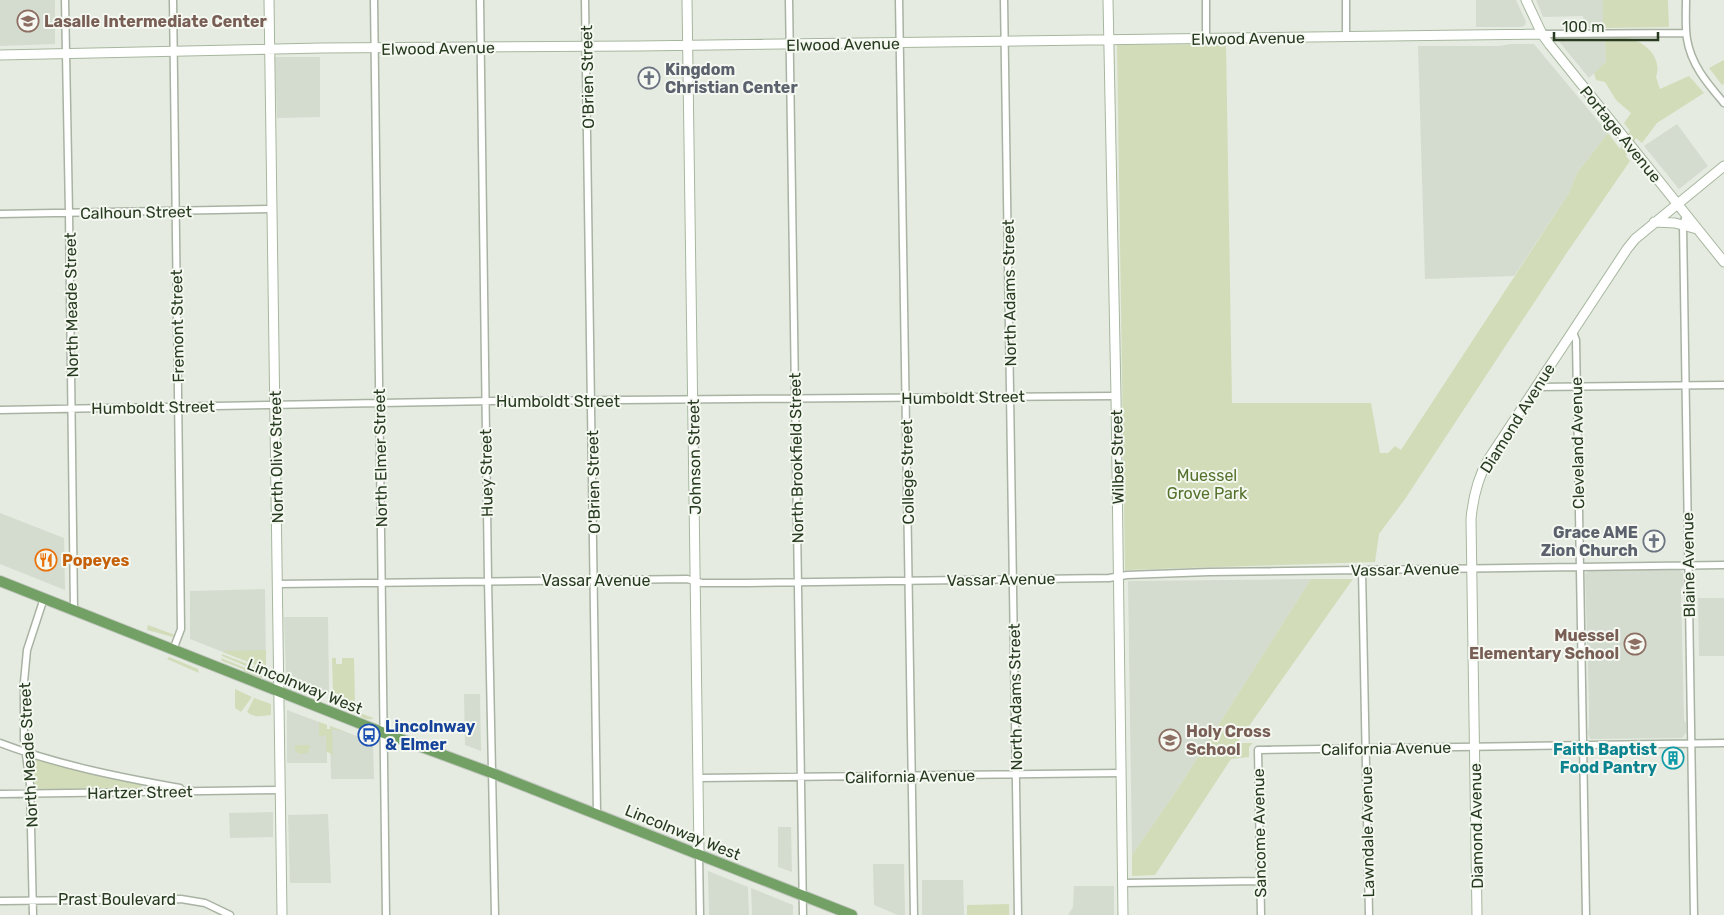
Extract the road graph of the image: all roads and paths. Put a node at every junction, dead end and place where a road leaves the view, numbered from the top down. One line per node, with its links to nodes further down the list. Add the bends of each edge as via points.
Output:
1 (65, 0): 30 (street, North Meade Street)
2 (173, 0): 29 (street, Fremont Street)
3 (269, 0): 27 (street, North Olive Street)
4 (374, 0): 28 (street, North Elmer Street)
5 (480, 0): 26 (street, Huey Street)
6 (586, 0): 25 (street, O'Brien Street)
7 (687, 0): 24 (street, Johnson Street)
8 (789, 0): 23 (street, North Brookfield Street)
9 (899, 0): 22 (street, College Street)
10 (1004, 0): 21 (street, North Adams Street)
11 (1108, 0): 19 (street, Wilber Street)
12 (1206, 0): 20 (street)
13 (1346, 0): 18 (street)
14 (1526, 0): 17 (street, Portage Avenue)
15 (1686, 0): 16 (street)
16 (1686, 33): 17 (street, Elwood Avenue); 32 (street, via 1692,58)
17 (1542, 34): 18 (street, Elwood Avenue); 34 (street, Portage Avenue)
18 (1346, 36): 20 (street, Elwood Avenue)
19 (1109, 40): 20 (street, Elwood Avenue); 21 (street, Elwood Avenue); 50 (street, Wilber Street)
20 (1206, 40)
21 (1005, 42): 22 (street, Elwood Avenue); 49 (street, North Adams Street)
22 (900, 43): 23 (street, Elwood Avenue); 51 (street, College Street)
23 (789, 44): 24 (street, Elwood Avenue); 52 (street, North Brookfield Street)
24 (687, 45): 25 (street, Elwood Avenue); 53 (street, Johnson Street)
25 (586, 47): 26 (street, Elwood Avenue); 55 (street, O'Brien Street)
26 (480, 48): 28 (street, Elwood Avenue); 54 (street, Huey Street)
27 (270, 49): 28 (street, Elwood Avenue); 29 (street, Elwood Avenue); 35 (street, North Olive Street)
28 (374, 49): 56 (street, North Elmer Street)
29 (173, 51): 30 (street, Elwood Avenue); 36 (street, Fremont Street)
30 (66, 53): 31 (street, Elwood Avenue); 37 (street, North Meade Street)
31 (0, 54)
32 (1724, 103)
33 (1724, 166): 34 (street, Diamond Avenue)
34 (1677, 204): 39 (street, Portage Avenue); 40 (street, Diamond Avenue)
35 (272, 209): 36 (street, Calhoun Street); 57 (street, North Olive Street)
36 (175, 211): 37 (street, Calhoun Street); 58 (street, Fremont Street)
37 (70, 213): 38 (street, Calhoun Street); 59 (street, North Meade Street)
38 (0, 214)
39 (1686, 215): 41 (street, Blaine Avenue); 42 (street, Portage Avenue)
40 (1654, 222): 41 (street); 44 (street, Diamond Avenue, via 1627,249)
41 (1683, 225): 42 (street); 45 (street, Blaine Avenue)
42 (1697, 229): 43 (street, Portage Avenue)
43 (1724, 262)
44 (1573, 332): 47 (street, Diamond Avenue); 48 (street, Cleveland Avenue, via 1576,340)
45 (1685, 385): 46 (street); 48 (street); 61 (street, Blaine Avenue)
46 (1724, 385)
47 (1536, 387): 48 (street); 64 (street, Diamond Avenue, via 1479,477 1473,503)
48 (1576, 387): 63 (street, Cleveland Avenue)
49 (1011, 396): 50 (street, Humboldt Street); 51 (street, Humboldt Street); 67 (street, North Adams Street)
50 (1116, 396): 66 (street, Wilber Street)
51 (906, 398): 52 (street, Humboldt Street); 70 (street, College Street)
52 (795, 399): 53 (street, Humboldt Street); 74 (street, North Brookfield Street)
53 (693, 400): 55 (street, Humboldt Street); 73 (street, Johnson Street)
54 (485, 401): 55 (street, Humboldt Street); 56 (street, Humboldt Street); 68 (street, Huey Street)
55 (592, 401): 69 (street, O'Brien Street)
56 (379, 404): 57 (street, Humboldt Street); 72 (street, North Elmer Street)
57 (275, 405): 58 (street, Humboldt Street); 75 (street, North Olive Street)
58 (178, 407): 59 (street, Humboldt Street); 78 (street, Fremont Street, via 181,629)
59 (72, 409): 60 (street, Humboldt Street); 77 (street, North Meade Street)
60 (0, 410)
61 (1688, 565): 62 (street, Vassar Avenue); 63 (street, Vassar Avenue); 82 (street, Blaine Avenue)
62 (1724, 565)
63 (1579, 566): 64 (street, Vassar Avenue); 84 (street, Cleveland Avenue)
64 (1471, 568): 65 (street, Vassar Avenue); 85 (street, Diamond Avenue)
65 (1362, 570): 66 (street, Vassar Avenue); 86 (street, Lawndale Avenue)
66 (1118, 576): 67 (street, Vassar Avenue); 90 (street, Wilber Street)
67 (1013, 579): 70 (street, Vassar Avenue); 91 (street, North Adams Street)
68 (488, 580): 69 (street, Vassar Avenue); 72 (street, Vassar Avenue); 89 (street, Huey Street)
69 (594, 580): 73 (street, Vassar Avenue, via 687,579); 99 (street, O'Brien Street)
70 (908, 580): 74 (street, Vassar Avenue); 92 (street, College Street)
71 (0, 581): 76 (main road, Lincolnway West)
72 (382, 582): 75 (street, Vassar Avenue); 80 (street, North Elmer Street)
73 (696, 582): 74 (street, Vassar Avenue); 94 (street, Johnson Street)
74 (798, 582): 93 (street, North Brookfield Street)
75 (278, 584): 79 (street, North Olive Street)
76 (44, 598): 77 (main road, Lincolnway West); 88 (street, North Meade Street, via 34,625 25,668)
77 (74, 610): 78 (main road, Lincolnway West)
78 (173, 650): 79 (main road, Lincolnway West)
79 (279, 692): 80 (main road, Lincolnway West); 95 (street, North Olive Street)
80 (384, 733): 89 (main road, Lincolnway West); 109 (street, North Elmer Street)
81 (0, 743): 88 (street)
82 (1691, 744): 83 (street, California Avenue); 84 (street, California Avenue); 121 (street, Blaine Avenue)
83 (1724, 744)
84 (1583, 745): 85 (street, California Avenue); 120 (street, Cleveland Avenue)
85 (1474, 747): 86 (street, California Avenue); 119 (street, Diamond Avenue)
86 (1366, 749): 87 (street, California Avenue); 118 (street, Lawndale Avenue)
87 (1258, 750): 101 (street, Sancome Avenue)
88 (25, 752): 96 (street, via 91,771); 97 (street, North Meade Street)
89 (492, 773): 99 (main road, Lincolnway West); 110 (street, Huey Street)
90 (1121, 774): 91 (street, California Avenue); 102 (street, Wilber Street)
91 (1016, 775): 92 (street, California Avenue); 115 (street, North Adams Street)
92 (912, 776): 93 (street, California Avenue); 114 (street, College Street)
93 (800, 777): 94 (street, California Avenue); 103 (street, North Brookfield Street)
94 (699, 778): 100 (street, Johnson Street)
95 (280, 790): 96 (street, Hartzer Street); 108 (street, North Olive Street)
96 (196, 791): 97 (street, Hartzer Street)
97 (31, 793): 98 (street, Hartzer Street); 105 (street, North Meade Street)
98 (0, 794)
99 (597, 814): 100 (main road, Lincolnway West)
100 (699, 854): 103 (main road, Lincolnway West); 111 (street, Johnson Street)
101 (1260, 881): 102 (street); 117 (street, Sancome Avenue)
102 (1123, 883): 116 (street, Wilber Street)
103 (802, 896): 112 (street, North Brookfield Street); 113 (main road, Lincolnway West)
104 (0, 900): 105 (street, Prast Boulevard)
105 (33, 900): 106 (street, North Meade Street); 107 (street, Prast Boulevard, via 181,899 205,903)
106 (33, 915)
107 (230, 915)
108 (282, 915)
109 (386, 915)
110 (495, 915)
111 (700, 915)
112 (803, 915)
113 (852, 915)
114 (914, 915)
115 (1018, 915)
116 (1123, 915)
117 (1261, 915)
118 (1369, 915)
119 (1477, 915)
120 (1586, 915)
121 (1694, 915)

